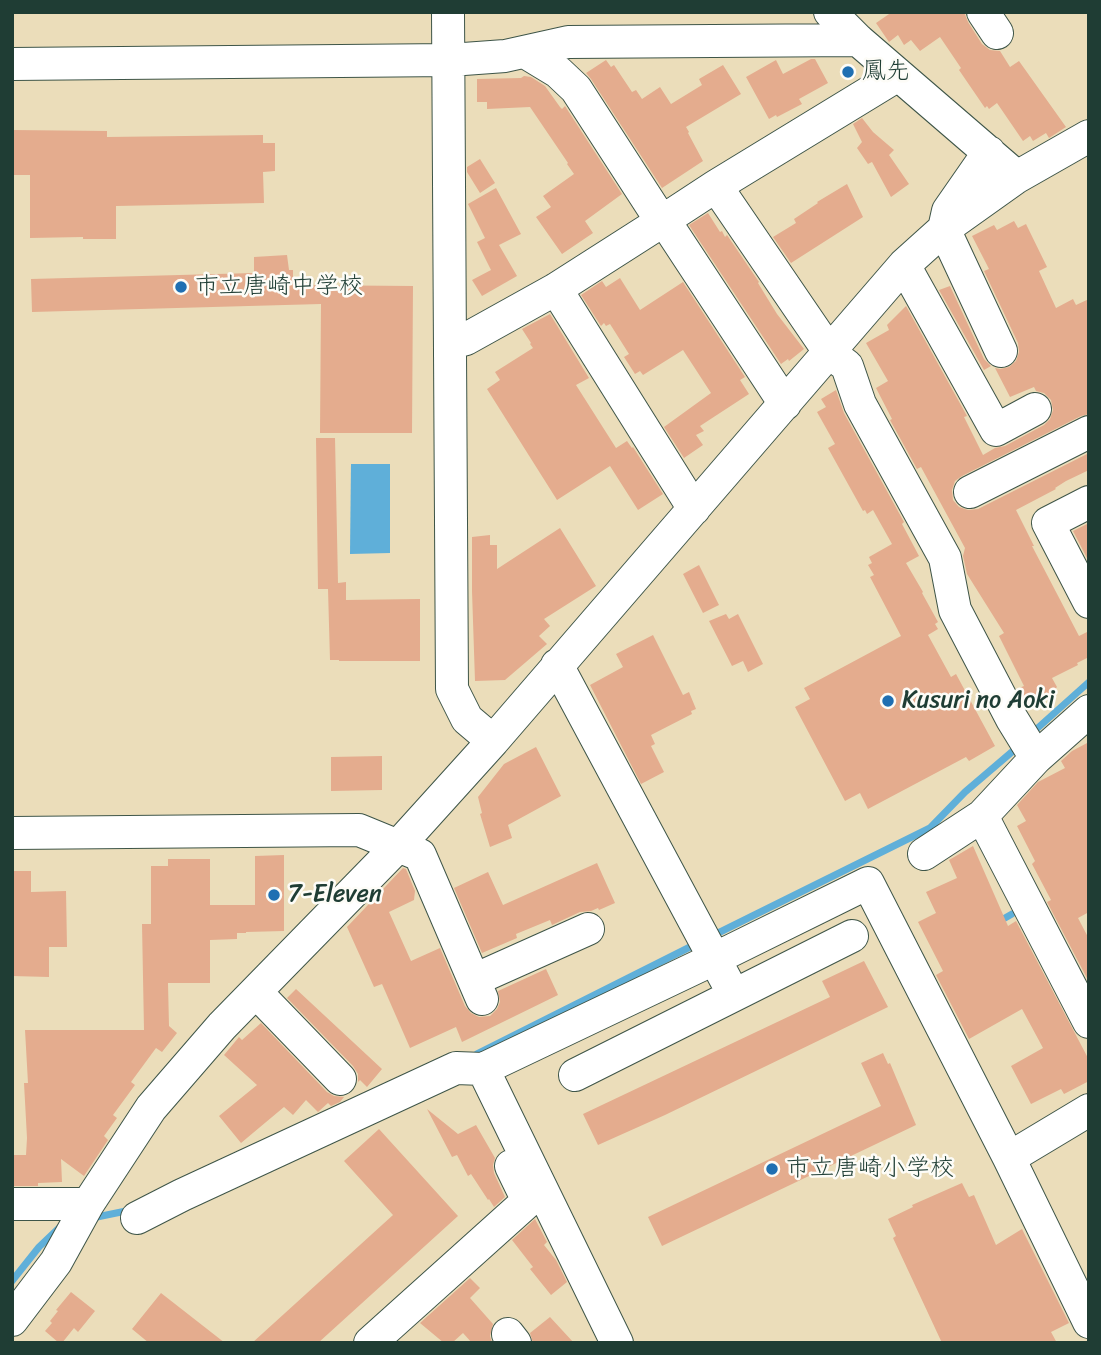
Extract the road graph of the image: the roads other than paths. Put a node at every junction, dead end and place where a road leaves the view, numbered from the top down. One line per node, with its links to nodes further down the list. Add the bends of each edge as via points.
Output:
1 (448, 12): 5 (street)
2 (830, 12): 3 (street)
3 (858, 40): 4 (street, via 568,42); 7 (street)
4 (525, 52): 5 (street); 12 (street, via 576,89)
5 (450, 60): 6 (street); 16 (street)
6 (12, 64)
7 (898, 75): 9 (street); 11 (street)
8 (1089, 136): 10 (street)
9 (989, 152): 10 (street); 13 (street, via 948,211)
10 (1017, 177): 13 (street)
11 (716, 186): 12 (street); 18 (street)
12 (663, 221): 15 (street); 19 (street)
13 (944, 229): 14 (street); 17 (street)
14 (904, 265): 18 (street); 20 (street, via 996,430)
15 (556, 289): 16 (street); 24 (street)
16 (451, 343): 28 (street, via 452,689 467,719)
17 (1001, 351)
18 (830, 353): 19 (street); 29 (street, via 847,366 860,404 945,558 955,610)
19 (785, 404): 24 (street)
20 (1035, 409)
21 (1089, 432): 22 (street)
22 (970, 492)
23 (1089, 502): 25 (street, via 1048,523)
24 (694, 509): 26 (street)
25 (1089, 602)
26 (557, 665): 28 (street); 36 (street)
27 (1087, 717): 29 (street)
28 (493, 741): 32 (street)
29 (1034, 756): 30 (street)
30 (982, 816): 33 (street); 39 (street)
31 (12, 833): 32 (street, via 359,830)
32 (399, 845): 34 (street, via 419,855 478,990); 37 (street)
33 (924, 854)
34 (588, 929)
35 (852, 936): 38 (street)
36 (715, 956): 38 (street); 40 (street); 44 (street, via 868,883)
37 (256, 992): 42 (street); 47 (street, via 151,1108)
38 (734, 995): 41 (street)
39 (1089, 1022)
40 (474, 1069): 45 (street); 48 (street, via 456,1069)
41 (575, 1075)
42 (340, 1079)
43 (1089, 1110): 44 (street)
44 (1009, 1158): 49 (street)
45 (534, 1194): 52 (street); 53 (street)
46 (12, 1204): 47 (street)
47 (87, 1205): 50 (street)
48 (137, 1218)
49 (1089, 1322)
50 (15, 1326)
51 (1089, 1339): 54 (street)
52 (370, 1343)
53 (617, 1343)
54 (1083, 1343)

